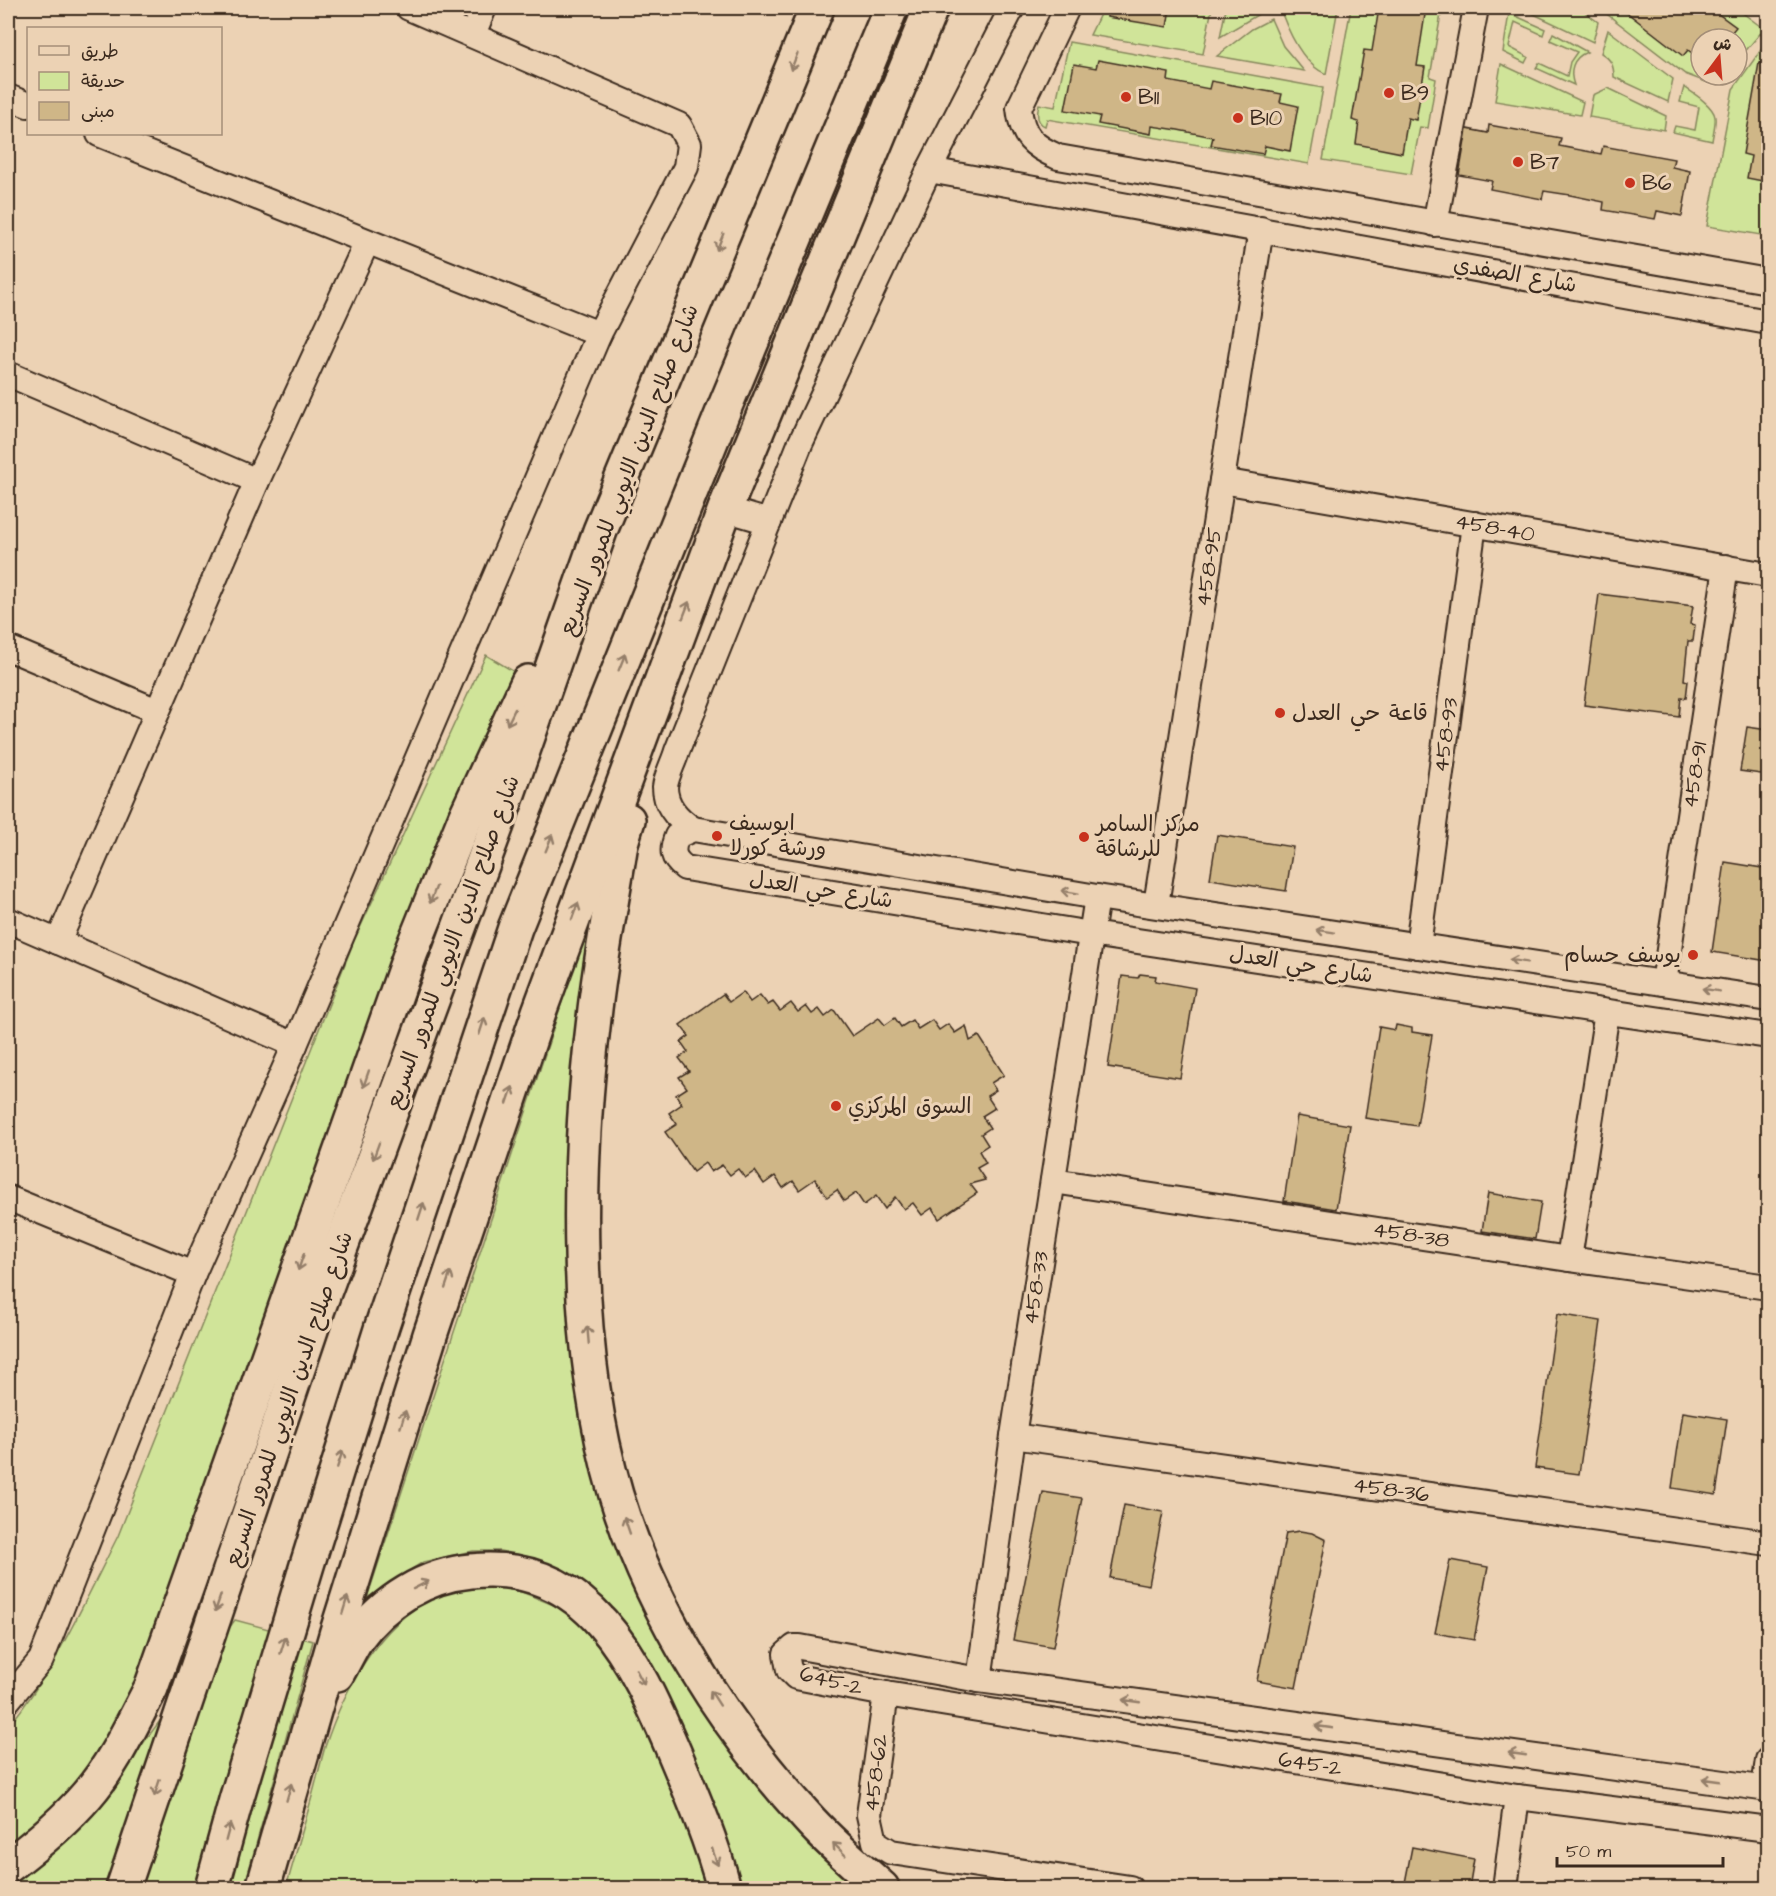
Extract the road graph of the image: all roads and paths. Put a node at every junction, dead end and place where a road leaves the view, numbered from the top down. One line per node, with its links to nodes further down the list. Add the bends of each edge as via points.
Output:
1 (409, 8): 9 (street)
2 (484, 8): 9 (street)
3 (817, 8): 26 (highway, شارع صلاح الدين الايوبي للمرور السريع, one-way to 26)
4 (891, 8): 62 (highway, one-way to 4, via 382,1326 515,928)
5 (930, 8): 23 (highway)
6 (1012, 8): 13 (street)
7 (1067, 8): 14 (street, via 1019,108 1024,132 1044,151 1058,157)
8 (1476, 8): 14 (street)
9 (473, 34): 19 (street, via 679,125 689,144 686,167)
10 (8, 97): 11 (street)
11 (27, 105)
12 (101, 135): 16 (street)
13 (929, 170): 15 (street, شارع الصفدي); 24 (street, via 800,444)
14 (1435, 224): 17 (street)
15 (1261, 229): 18 (street, شارع الصفدي); 22 (street, 458-95)
16 (368, 242): 19 (street); 21 (street)
17 (1768, 281)
18 (1768, 322)
19 (599, 334): 43 (street)
20 (8, 374): 21 (street)
21 (257, 481): 31 (street)
22 (1222, 481): 25 (street, 458-40); 34 (street, 458-95)
23 (724, 509): 24 (street); 30 (highway, one-way to 23)
24 (769, 522): 32 (street, via 665,787 673,811)
25 (1474, 524): 27 (street, 458-40); 38 (street, 458-93)
26 (600, 531): 60 (highway, one-way to 60, via 436,885 151,1688 126,1737 88,1794); 61 (highway, شارع صلاح الدين الايوبي للمرور السريع, one-way to 61, via 497,825 318,1309)
27 (1726, 567): 28 (street, 458-40); 39 (street, 458-91)
28 (1768, 575)
29 (8, 648): 31 (street)
30 (669, 655): 55 (highway, one-way to 30, via 430,1335 538,1012); 65 (highway, one-way to 30, via 808,1819 715,1698 648,1579 616,1495 604,1446 591,1370 584,1286 582,1217 587,1086 621,843 649,746)
31 (157, 711): 37 (street)
32 (693, 829): 33 (street, شارع حي العدل, one-way to 32); 36 (street, شارع حي العدل, via 677,836 672,848 675,860 685,868)
33 (1097, 897): 34 (street, شارع حي العدل); 36 (street, 458-33)
34 (1156, 905): 38 (street, شارع حي العدل, one-way to 34)
35 (8, 920): 37 (street)
36 (1091, 934): 41 (street, شارع حي العدل); 44 (street, 458-33)
37 (58, 942): 43 (street)
38 (1418, 946): 39 (street, شارع حي العدل, one-way to 38)
39 (1664, 983): 40 (street, شارع حي العدل, one-way to 39)
40 (1768, 999)
41 (1607, 1012): 42 (street, شارع حي العدل); 46 (street)
42 (1768, 1036)
43 (295, 1045): 47 (street)
44 (1053, 1181): 46 (street, 458-38); 49 (street, 458-33)
45 (8, 1198): 47 (street)
46 (1569, 1259): 48 (street, 458-38)
47 (193, 1274): 53 (street, via 41,1660)
48 (1768, 1287)
49 (1013, 1436): 50 (street, 458-36); 51 (street, 458-33)
50 (1768, 1543)
51 (968, 1678): 52 (street, 645-2, via 800,1647 786,1654 789,1670 796,1677); 54 (street, 458-33); 57 (street, 645-2, one-way to 51)
52 (886, 1694): 54 (street, 645-2); 66 (street, 458-62, via 869,1815 875,1842 891,1852)
53 (8, 1700)
54 (953, 1705): 58 (street, 645-2)
55 (302, 1747): 63 (highway, one-way to 55); 64 (highway, one-way to 64, via 358,1638 394,1602 415,1587 450,1574 486,1569 525,1574 575,1596 626,1653 662,1724 704,1825)
56 (1768, 1760): 57 (street)
57 (1766, 1788)
58 (1517, 1797): 59 (street, 645-2); 67 (street)
59 (1768, 1829)
60 (8, 1866)
61 (123, 1888)
62 (212, 1888)
63 (263, 1888)
64 (724, 1888)
65 (882, 1888)
66 (1131, 1888)
67 (1505, 1888)

